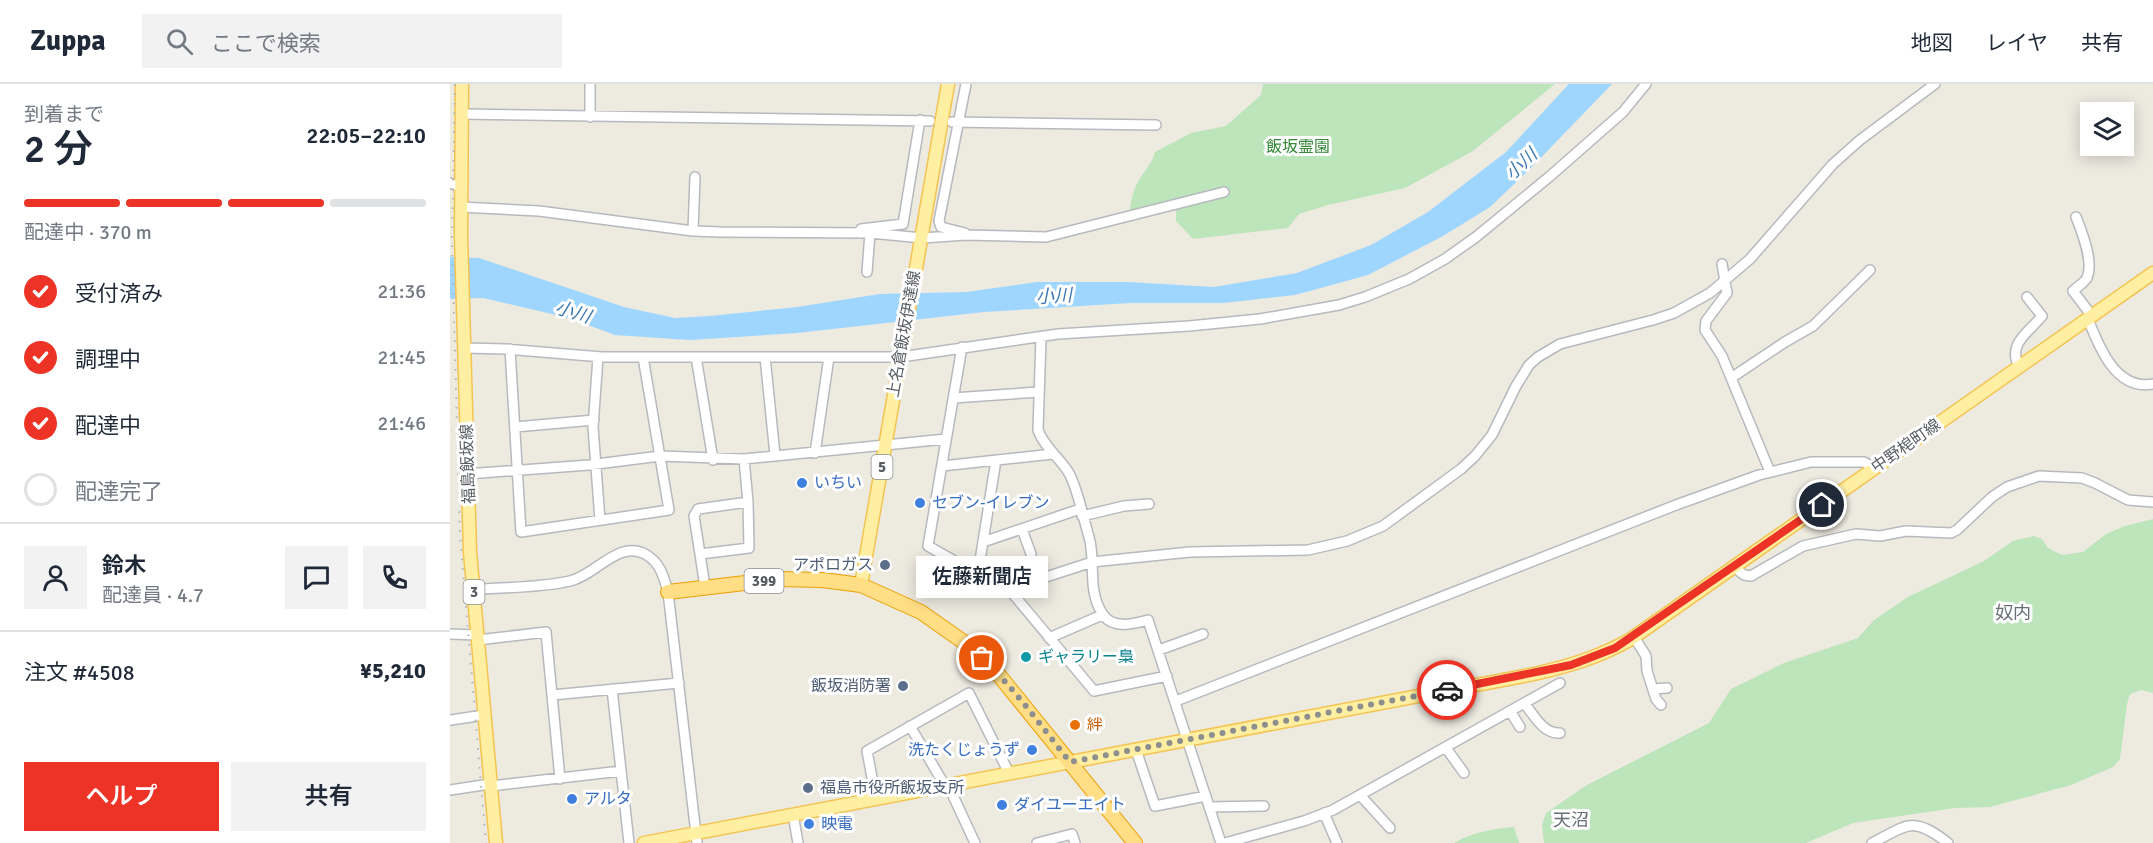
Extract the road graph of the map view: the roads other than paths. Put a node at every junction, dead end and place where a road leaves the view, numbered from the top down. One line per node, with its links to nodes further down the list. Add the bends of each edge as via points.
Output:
1 (462, 84): 7 (main road, 福島飯坂線 / 3)
2 (590, 84): 8 (street)
3 (948, 84): 20 (main road, 上名倉飯坂伊達線 / 5)
4 (966, 84): 9 (street)
5 (1646, 84): 28 (street, via 1623,112 1499,219 1445,259 1389,288 1339,305 1260,319)
6 (1935, 84): 25 (street, via 1833,164)
7 (455, 111): 8 (street); 12 (main road, 福島飯坂線 / 3)
8 (590, 117): 17 (street, via 925,121 903,224 862,228)
9 (955, 122): 10 (street); 19 (street, via 939,221 941,227)
10 (1156, 125)
11 (695, 177): 16 (street)
12 (455, 185): 14 (main road, 福島飯坂線 / 3)
13 (1224, 192): 19 (street, via 1053,236)
14 (460, 207): 16 (street, via 539,212); 29 (main road, 福島飯坂線 / 3)
15 (2076, 217): 27 (street, via 2089,254 2086,279 2073,291)
16 (693, 231): 17 (street)
17 (858, 233): 18 (street)
18 (870, 233): 20 (street); 23 (street)
19 (966, 235): 20 (street)
20 (922, 238): 32 (main road, 上名倉飯坂伊達線 / 5)
21 (1722, 264): 25 (street)
22 (1870, 270): 39 (street, via 1808,330)
23 (867, 272)
24 (2153, 273): 27 (main road, 中野梍町線)
25 (1726, 281): 39 (street, via 1727,293 1705,326); 69 (street, via 1674,313 1560,344 1538,357 1529,365 1492,435 1475,456 1400,514 1362,537 1308,550 1190,552)
26 (2027, 297): 38 (street, via 2042,316 2015,349)
27 (2090, 318): 38 (main road, 中野梍町線); 40 (street, via 2101,349 2117,373 2138,384)
28 (1041, 338): 30 (street); 41 (street)
29 (465, 344): 31 (street); 59 (main road, 福島飯坂線 / 3)
30 (962, 347): 32 (street); 42 (street)
31 (510, 349): 33 (street); 44 (street)
32 (901, 353): 37 (street); 46 (main road, 上名倉飯坂伊達線 / 5)
33 (598, 357): 34 (street); 43 (street)
34 (643, 357): 35 (street); 50 (street)
35 (696, 357): 36 (street); 51 (street)
36 (765, 357): 37 (street); 49 (street)
37 (829, 357): 47 (street)
38 (2019, 367): 56 (main road, 中野梍町線)
39 (1731, 378): 58 (street)
40 (2153, 384)
41 (1039, 392): 42 (street); 48 (street, via 1038,430)
42 (953, 398): 45 (street)
43 (594, 420): 44 (street); 54 (street)
44 (515, 427): 57 (street)
45 (946, 439): 46 (street); 55 (street)
46 (885, 446): 47 (street); 72 (main road, 上名倉飯坂伊達線 / 5)
47 (815, 453): 49 (street)
48 (1053, 454): 53 (street); 63 (street, via 1070,476)
49 (775, 455): 52 (street)
50 (660, 456): 51 (street); 54 (street); 64 (street, via 669,510)
51 (714, 459): 52 (street)
52 (744, 459): 60 (street)
53 (996, 460): 55 (street); 66 (street)
54 (596, 464): 57 (street); 64 (street)
55 (942, 466): 71 (street, via 928,546)
56 (1874, 468): 58 (street, via 1864,462 1811,462); 70 (main road, 中野梍町線)
57 (518, 469): 59 (street); 64 (street, via 521,532)
58 (1770, 472): 93 (street, via 1676,505)
59 (467, 474): 74 (main road, 福島飯坂線 / 3)
60 (748, 502): 67 (street, via 748,548); 67 (street, via 698,509 694,516)
61 (2153, 502): 70 (street, via 2128,500 2082,478 2039,476 2007,487 1951,533 1856,534 1803,546 1751,576)
62 (1149, 504): 63 (street)
63 (1081, 513): 65 (street); 69 (street)
64 (600, 520)
65 (1022, 529): 66 (street); 68 (street)
66 (983, 542): 71 (street)
67 (700, 554): 73 (street)
68 (1031, 554)
69 (1092, 562): 76 (street, via 1046,577); 77 (street, via 1093,589)
70 (1734, 567): 81 (main road, 中野梍町線)
71 (978, 573): 76 (street)
72 (861, 585): 73 (highway, 399, via 779,579); 105 (highway, 399, via 921,612 965,644 998,674)
73 (705, 587): 75 (highway, 399)
74 (473, 590): 75 (street, via 571,581 620,553 635,550 656,562); 80 (main road, 福島飯坂線 / 3)
75 (668, 592): 86 (street)
76 (1013, 594): 82 (street)
77 (1102, 615): 82 (street); 83 (street, via 1117,624 1148,620)
78 (450, 634): 80 (street)
79 (1203, 634): 83 (street)
80 (477, 637): 92 (street, via 546,632); 97 (main road, 福島飯坂線 / 3)
81 (1634, 637): 84 (main road, 中野梍町線, via 1595,657); 91 (street, via 1646,656)
82 (1049, 638): 85 (street, via 1094,691)
83 (1159, 650): 85 (street)
84 (1542, 672): 90 (street); 102 (main road, 中野梍町線)
85 (1167, 676): 93 (street)
86 (679, 682): 89 (street); 122 (street)
87 (1560, 683): 90 (street)
88 (1667, 688): 91 (street)
89 (612, 689): 92 (street); 106 (street)
90 (1548, 689): 94 (street)
91 (1653, 689): 95 (street)
92 (552, 695): 109 (street)
93 (1176, 701): 102 (street)
94 (1524, 703): 96 (street); 101 (street, via 1547,730)
95 (1661, 705)
96 (1510, 711): 100 (street); 103 (street)
97 (484, 715): 98 (street); 110 (main road, 福島飯坂線 / 3)
98 (451, 720)
99 (910, 726): 108 (street, via 969,693); 111 (street); 115 (street, via 867,750)
100 (1520, 727)
101 (1560, 733)
102 (1188, 740): 104 (main road, 中野梍町線); 113 (street)
103 (1446, 748): 107 (street); 114 (street)
104 (1136, 750): 105 (main road, 中野梍町線); 113 (street, via 1155,806)
105 (1070, 762): 108 (main road, 中野梍町線); 130 (highway, 399)
106 (621, 771): 109 (street); 124 (street)
107 (1464, 772)
108 (1009, 773): 111 (main road, 中野梍町線)
109 (560, 779): 110 (street)
110 (491, 785): 112 (street); 123 (main road, 福島飯坂線 / 3)
111 (946, 785): 115 (main road, 中野梍町線); 127 (street)
112 (450, 790)
113 (1206, 795): 117 (street)
114 (1360, 795): 118 (street); 120 (street)
115 (876, 799): 119 (main road, 中野梍町線)
116 (1264, 806): 117 (street)
117 (1209, 807): 131 (street)
118 (1324, 813): 121 (street); 133 (street)
119 (793, 814): 122 (main road, 中野梍町線); 126 (street)
120 (1390, 828)
121 (1266, 832): 131 (street); 132 (street)
122 (696, 838): 125 (main road, 中野梍町線)
123 (496, 843)
124 (629, 843)
125 (644, 843)
126 (798, 843)
127 (975, 843)
128 (1037, 843): 129 (street, via 1072,834)
129 (1075, 843)
130 (1135, 843)
131 (1226, 843)
132 (1270, 843)
133 (1336, 843)
134 (1872, 843): 135 (street, via 1912,825 1920,825)
135 (1948, 843)

